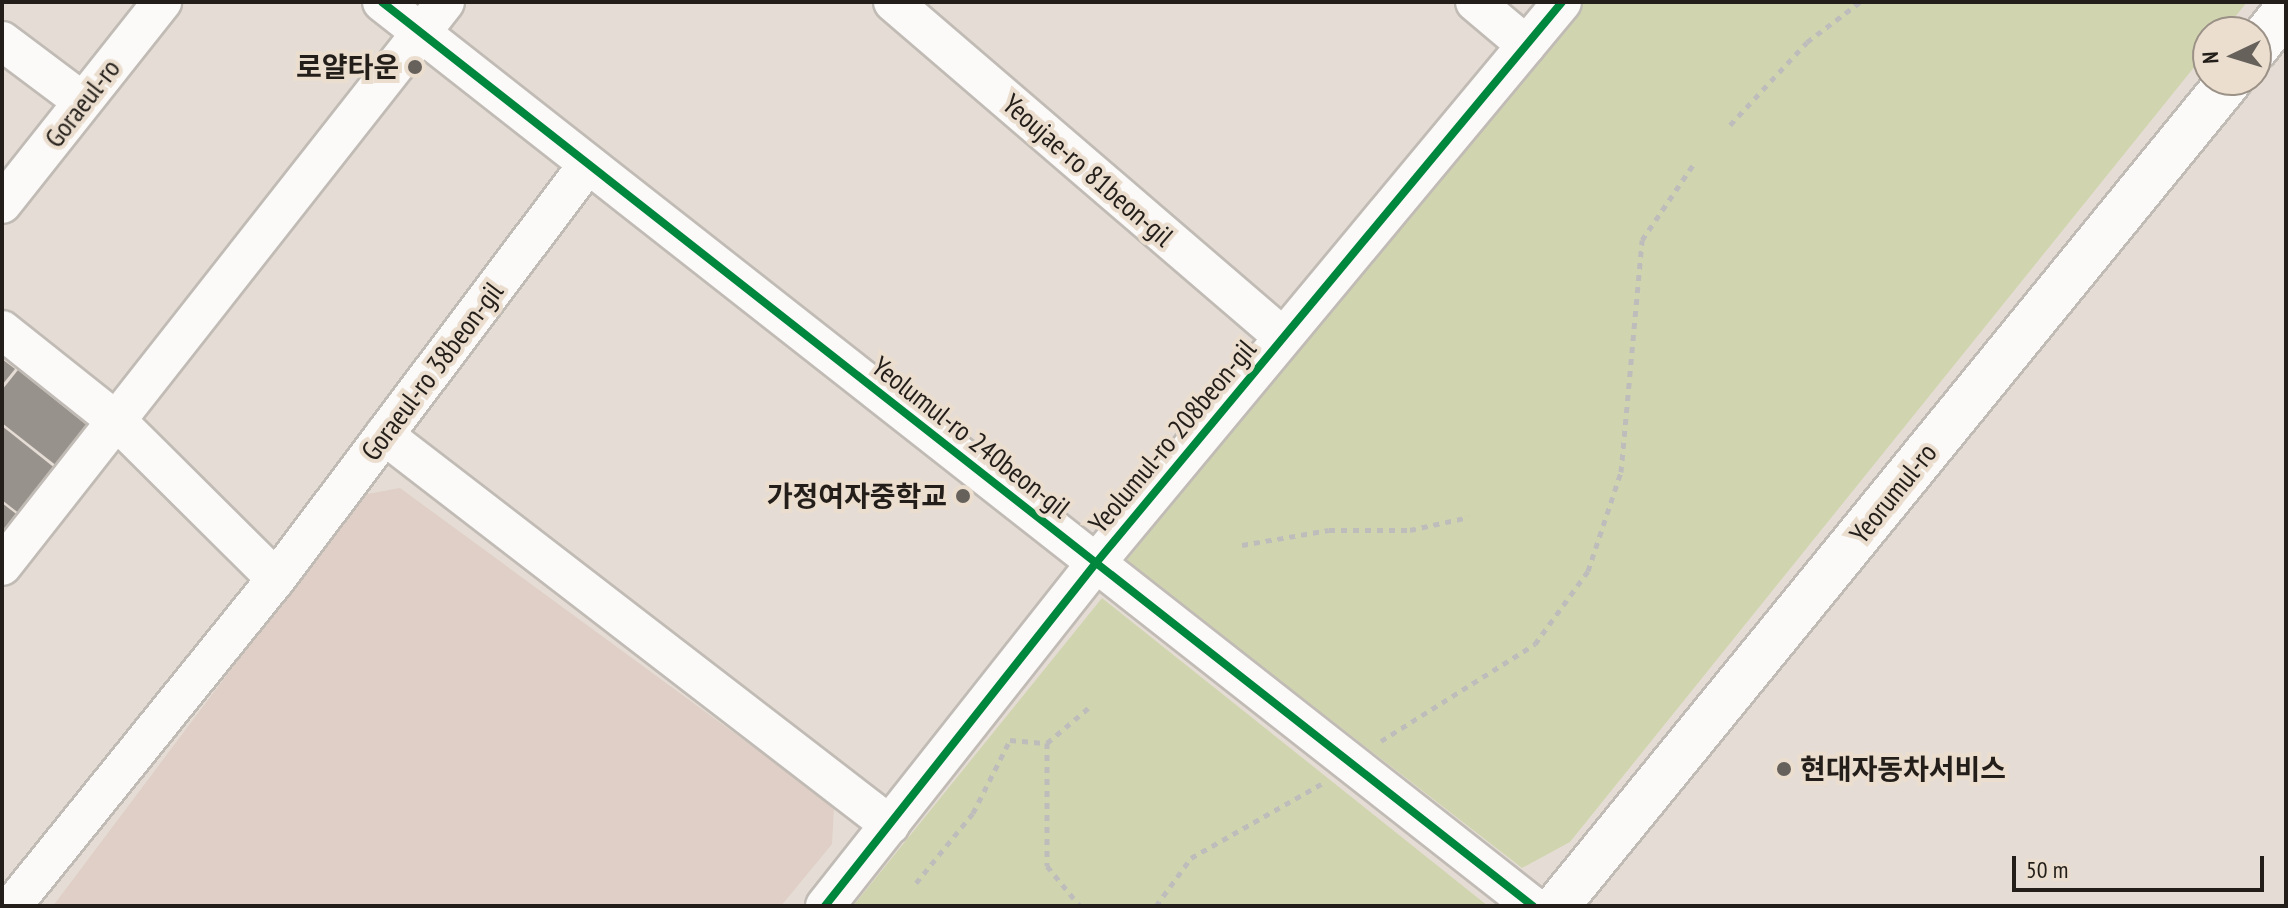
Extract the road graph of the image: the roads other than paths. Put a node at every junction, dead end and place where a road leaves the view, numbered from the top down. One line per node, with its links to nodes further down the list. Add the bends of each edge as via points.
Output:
1 (162, 2): 11 (street, Goraeul-ro)
2 (382, 2): 7 (street, Yeolumul-ro 240beon-gil)
3 (445, 2): 7 (street)
4 (893, 2): 15 (street, Yeoujae-ro 81beon-gil)
5 (1475, 2): 9 (street)
6 (1562, 2): 9 (street, Yeolumul-ro 208beon-gil)
7 (422, 33): 12 (street, Yeolumul-ro 240beon-gil); 16 (street)
8 (2, 41): 11 (street)
9 (1526, 45): 15 (street, Yeolumul-ro 208beon-gil)
10 (2217, 96): 25 (main road, Yeorumul-ro)
11 (82, 101): 13 (street, Goraeul-ro)
12 (588, 164): 17 (street, Goraeul-ro 38beon-gil); 18 (street, Yeolumul-ro 240beon-gil)
13 (2, 204)
14 (2, 330): 16 (street)
15 (1283, 337): 18 (street, Yeolumul-ro 208beon-gil)
16 (119, 423): 19 (street); 20 (street)
17 (384, 435): 20 (street, Goraeul-ro 38beon-gil); 21 (street)
18 (1096, 563): 21 (street, Yeolumul-ro 208beon-gil); 24 (street, Yeolumul-ro 240beon-gil)
19 (2, 566)
20 (276, 579): 22 (street, Goraeul-ro 38beon-gil)
21 (890, 825): 23 (street, Yeolumul-ro 208beon-gil)
22 (12, 906)
23 (825, 906)
24 (1533, 906)
25 (1557, 906)

